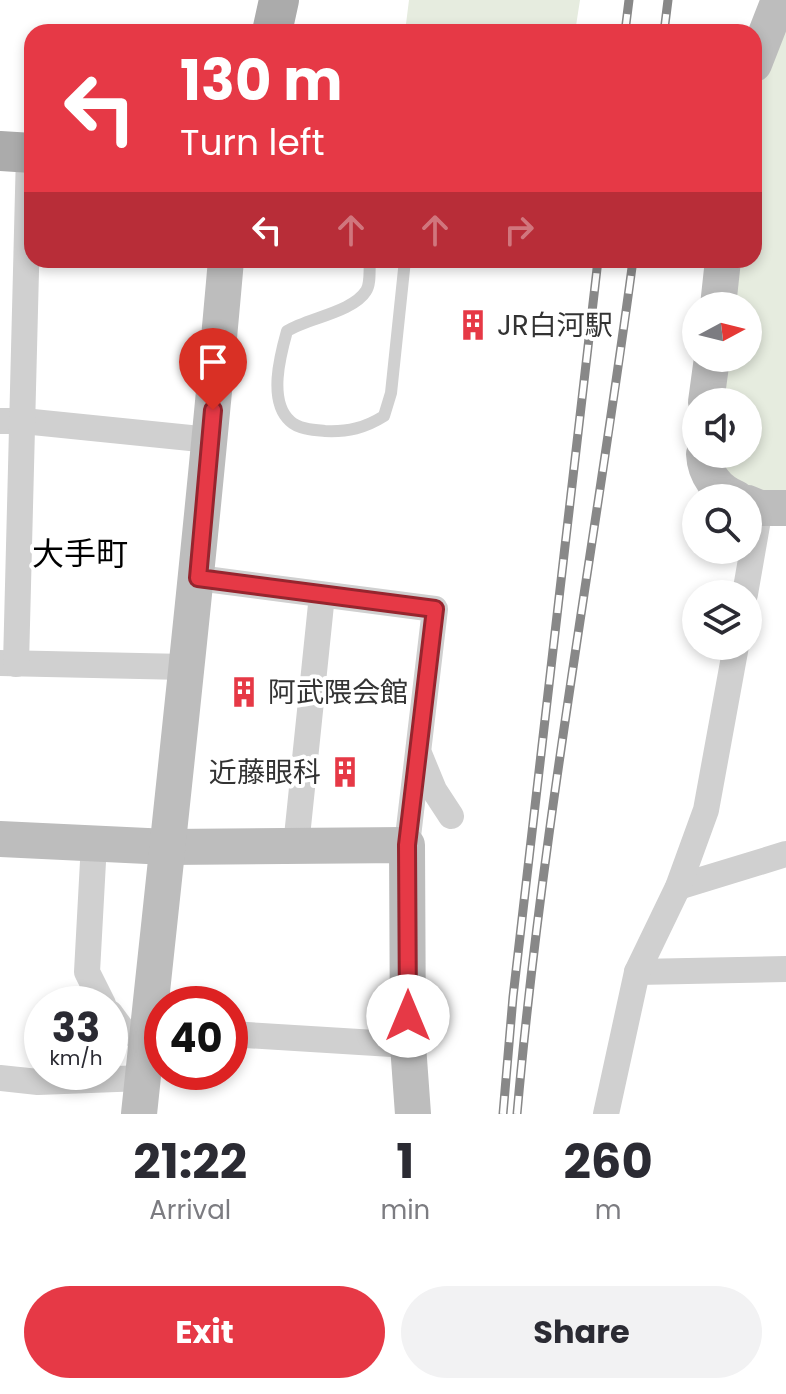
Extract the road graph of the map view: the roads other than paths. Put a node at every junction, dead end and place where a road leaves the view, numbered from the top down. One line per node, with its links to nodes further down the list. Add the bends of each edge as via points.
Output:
1 (279, 0): 3 (main road)
2 (779, 0): 4 (street)
3 (274, 24)
4 (762, 44)
5 (20, 152): 11 (street)
6 (225, 268): 12 (street)
7 (369, 268): 8 (lane, via 368,289 358,300 287,331 278,387 281,409 291,423 337,431 366,428 384,416)
8 (404, 268)
9 (722, 268): 10 (street)
10 (720, 292)
11 (12, 421): 12 (street); 16 (street)
12 (210, 440): 13 (street)
13 (198, 578): 14 (street); 17 (street)
14 (322, 595): 18 (street, via 435,609); 23 (street)
15 (733, 660): 26 (street, via 706,810)
16 (8, 663): 17 (street)
17 (186, 667): 24 (street)
18 (419, 754): 19 (street); 22 (street)
19 (451, 816)
20 (0, 839): 21 (street)
21 (94, 843): 24 (street); 29 (street, via 87,972)
22 (407, 845): 23 (street); 32 (street)
23 (296, 846): 24 (street)
24 (168, 847): 30 (street)
25 (786, 854): 26 (street)
26 (678, 887): 28 (street)
27 (786, 969): 28 (street)
28 (637, 972): 38 (street)
29 (94, 986)
30 (157, 986)
31 (248, 1035): 32 (street)
32 (408, 1045): 37 (street)
33 (144, 1073): 35 (street)
34 (0, 1078): 35 (street)
35 (143, 1078): 36 (street)
36 (139, 1114)
37 (413, 1114)
38 (606, 1114)

